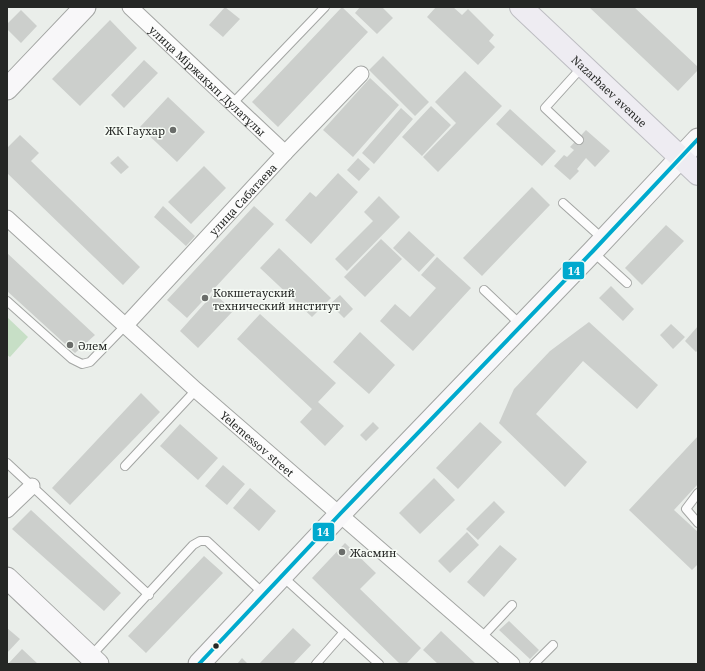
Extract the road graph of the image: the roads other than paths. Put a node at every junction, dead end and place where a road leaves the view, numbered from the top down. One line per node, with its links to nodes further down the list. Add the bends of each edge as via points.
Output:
1 (85, 7): 7 (street)
2 (130, 7): 8 (street, улица Міржақып Дулатұлы)
3 (325, 7): 8 (lane)
4 (521, 7): 5 (highway, Nazarbaev avenue)
5 (584, 65): 10 (lane, via 545,108); 12 (highway, Nazarbaev avenue)
6 (361, 74): 11 (street, улица Сабатаева)
7 (7, 89)
8 (232, 104): 11 (street, улица Міржақып Дулатұлы)
9 (698, 139): 12 (street)
10 (579, 140)
11 (285, 154): 21 (street, улица Сабатаева)
12 (681, 157): 13 (highway, Nazarbaev avenue); 16 (street)
13 (698, 174)
14 (563, 203): 16 (lane)
15 (7, 218): 21 (street, Yelemessov street)
16 (598, 246): 17 (lane); 20 (street)
17 (627, 283)
18 (484, 290): 20 (lane)
19 (7, 301): 21 (lane, via 72,359 82,364 90,362)
20 (521, 325): 28 (street)
21 (125, 326): 22 (street, Yelemessov street)
22 (196, 390): 24 (lane); 28 (street, Yelemessov street)
23 (7, 463): 25 (lane)
24 (125, 466)
25 (32, 486): 27 (street); 33 (lane)
26 (698, 493): 29 (lane, via 686,509)
27 (7, 510)
28 (340, 514): 30 (street); 36 (street, Yelemessov street)
29 (698, 523)
30 (282, 576): 32 (street); 35 (lane)
31 (7, 578): 38 (street)
32 (264, 594): 33 (lane, via 207,541 200,541 192,545); 39 (street)
33 (149, 595): 38 (lane)
34 (512, 605): 36 (lane)
35 (344, 632): 40 (lane); 41 (lane)
36 (482, 637): 42 (street, Yelemessov street)
37 (553, 645): 43 (lane)
38 (94, 660)
39 (199, 664)
40 (316, 664)
41 (379, 664)
42 (512, 664)
43 (534, 664)

